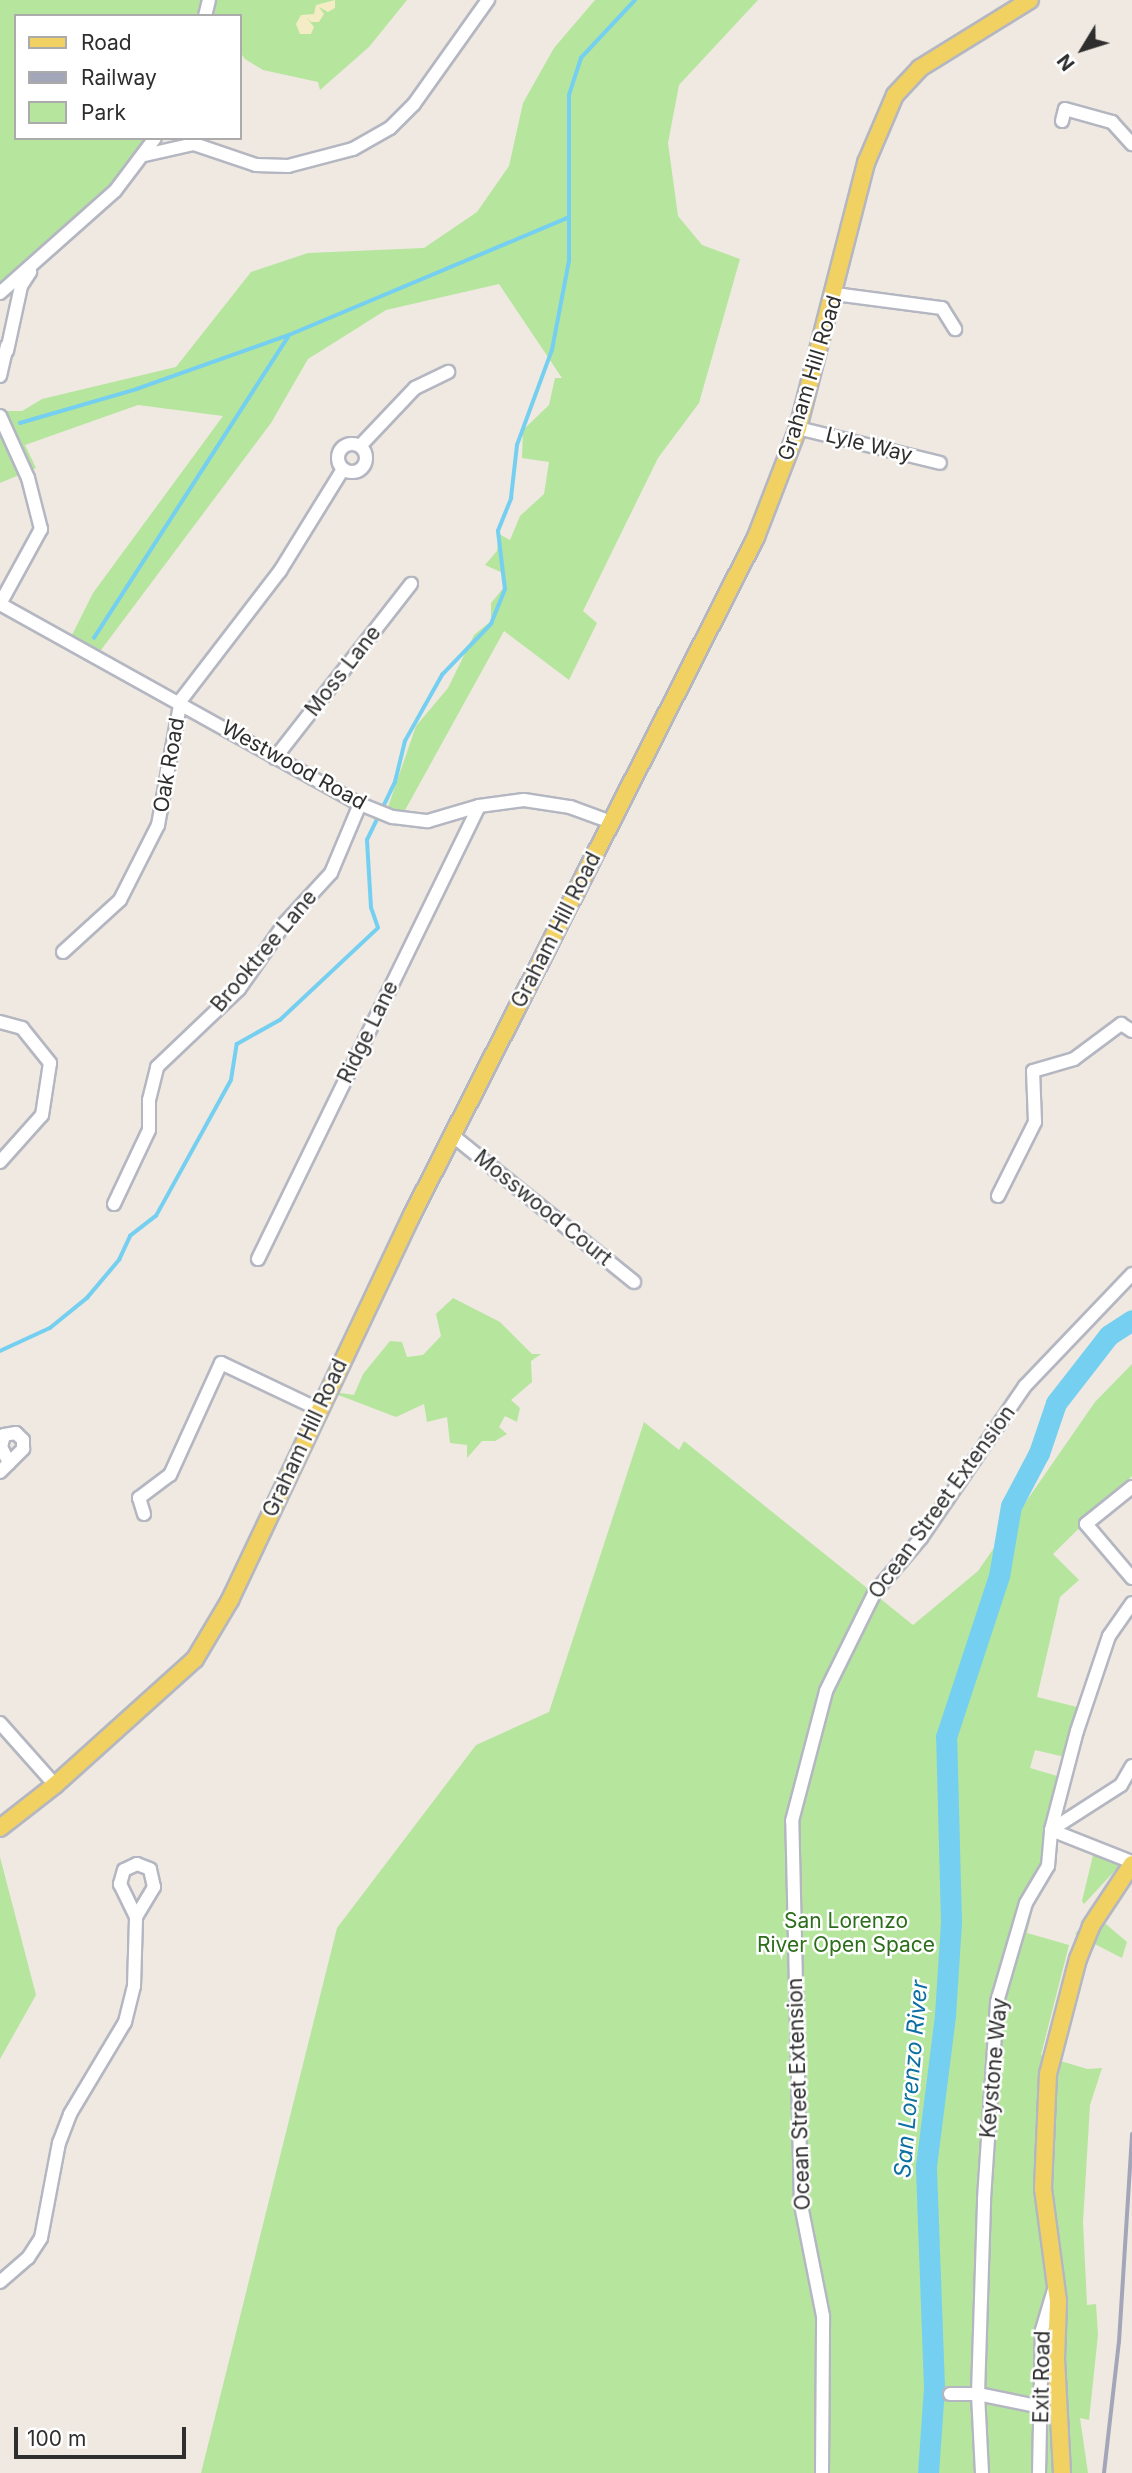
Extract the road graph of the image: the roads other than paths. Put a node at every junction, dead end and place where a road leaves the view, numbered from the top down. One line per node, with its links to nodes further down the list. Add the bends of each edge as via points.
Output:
1 (488, 0): 5 (street, via 414,104 390,128 353,149 288,166 256,165)
2 (1030, 0): 10 (main road, Graham Hill Road, via 920,68 895,95 866,163)
3 (1062, 121): 6 (street, via 1065,109 1112,122)
4 (154, 140): 7 (street)
5 (192, 141): 7 (street)
6 (1132, 144)
7 (145, 155): 8 (street, via 115,191)
8 (39, 258): 9 (street); 13 (street, via 21,286)
9 (1, 292): 13 (street, via 9,312)
10 (835, 294): 12 (street, via 942,309); 17 (main road, Graham Hill Road)
11 (0, 326): 13 (street)
12 (955, 329)
13 (7, 351): 15 (street)
14 (448, 372): 18 (street, Oak Road, via 415,388)
15 (0, 376)
16 (0, 416): 22 (street, via 27,478 41,529)
17 (799, 428): 19 (street, Lyle Way); 27 (main road, Graham Hill Road, via 756,537)
18 (360, 446): 20 (street, Oak Road, via 351,443 339,451); 20 (street, Oak Road, via 366,453 364,466 352,472)
19 (940, 463)
20 (343, 469): 23 (street, Oak Road, via 280,572)
21 (411, 584): 24 (street, Moss Lane)
22 (0, 604): 23 (street, Westwood Road)
23 (181, 700): 24 (street, Westwood Road); 28 (street, Oak Road, via 158,825 120,900)
24 (275, 758): 25 (street, Westwood Road)
25 (366, 806): 26 (street, Westwood Road, via 393,817 428,821); 34 (street, Brooktree Lane, via 331,873 285,923 239,989 157,1067 149,1100 149,1130)
26 (479, 806): 27 (street, Westwood Road, via 524,800 570,807); 35 (street, Ridge Lane)
27 (611, 822): 31 (main road, Graham Hill Road)
28 (63, 952)
29 (0, 1022): 32 (street, via 22,1028 50,1063 42,1115)
30 (1132, 1031): 33 (street, via 1121,1024 1074,1059 1033,1071 1035,1122)
31 (452, 1135): 37 (street, Mosswood Court); 38 (main road, Graham Hill Road)
32 (0, 1162)
33 (998, 1196)
34 (114, 1204)
35 (258, 1259)
36 (1132, 1274): 55 (street, Ocean Street Extension, via 1025,1386 921,1538 875,1592 826,1691 795,1808 801,2205 823,2316)
37 (634, 1282)
38 (318, 1409): 40 (street, via 221,1363 170,1475 139,1498); 45 (main road, Graham Hill Road, via 230,1600 195,1659)
39 (1132, 1487): 41 (street, via 1086,1524)
40 (144, 1514)
41 (1132, 1578)
42 (1132, 1603): 47 (street, Keystone Way, via 1109,1636)
43 (0, 1723): 45 (street)
44 (1132, 1766): 47 (street, via 1121,1785)
45 (55, 1785): 46 (main road, Graham Hill Road)
46 (0, 1828)
47 (1051, 1830): 48 (street); 53 (street, Keystone Way, via 1048,1866 1026,1903 997,2002)
48 (1132, 1863): 51 (main road, via 1091,1926 1053,2048 1042,2151)
49 (136, 1917): 50 (street, via 134,1986 125,2022 59,2143 41,2238 28,2258)
50 (0, 2282)
51 (1056, 2283): 54 (street, Exit Road, via 1042,2330); 58 (main road)
52 (950, 2394): 53 (street)
53 (978, 2395): 54 (street); 56 (street, Keystone Way)
54 (1041, 2407): 57 (street, Exit Road)
55 (822, 2473)
56 (982, 2473)
57 (1039, 2473)
58 (1062, 2473)

